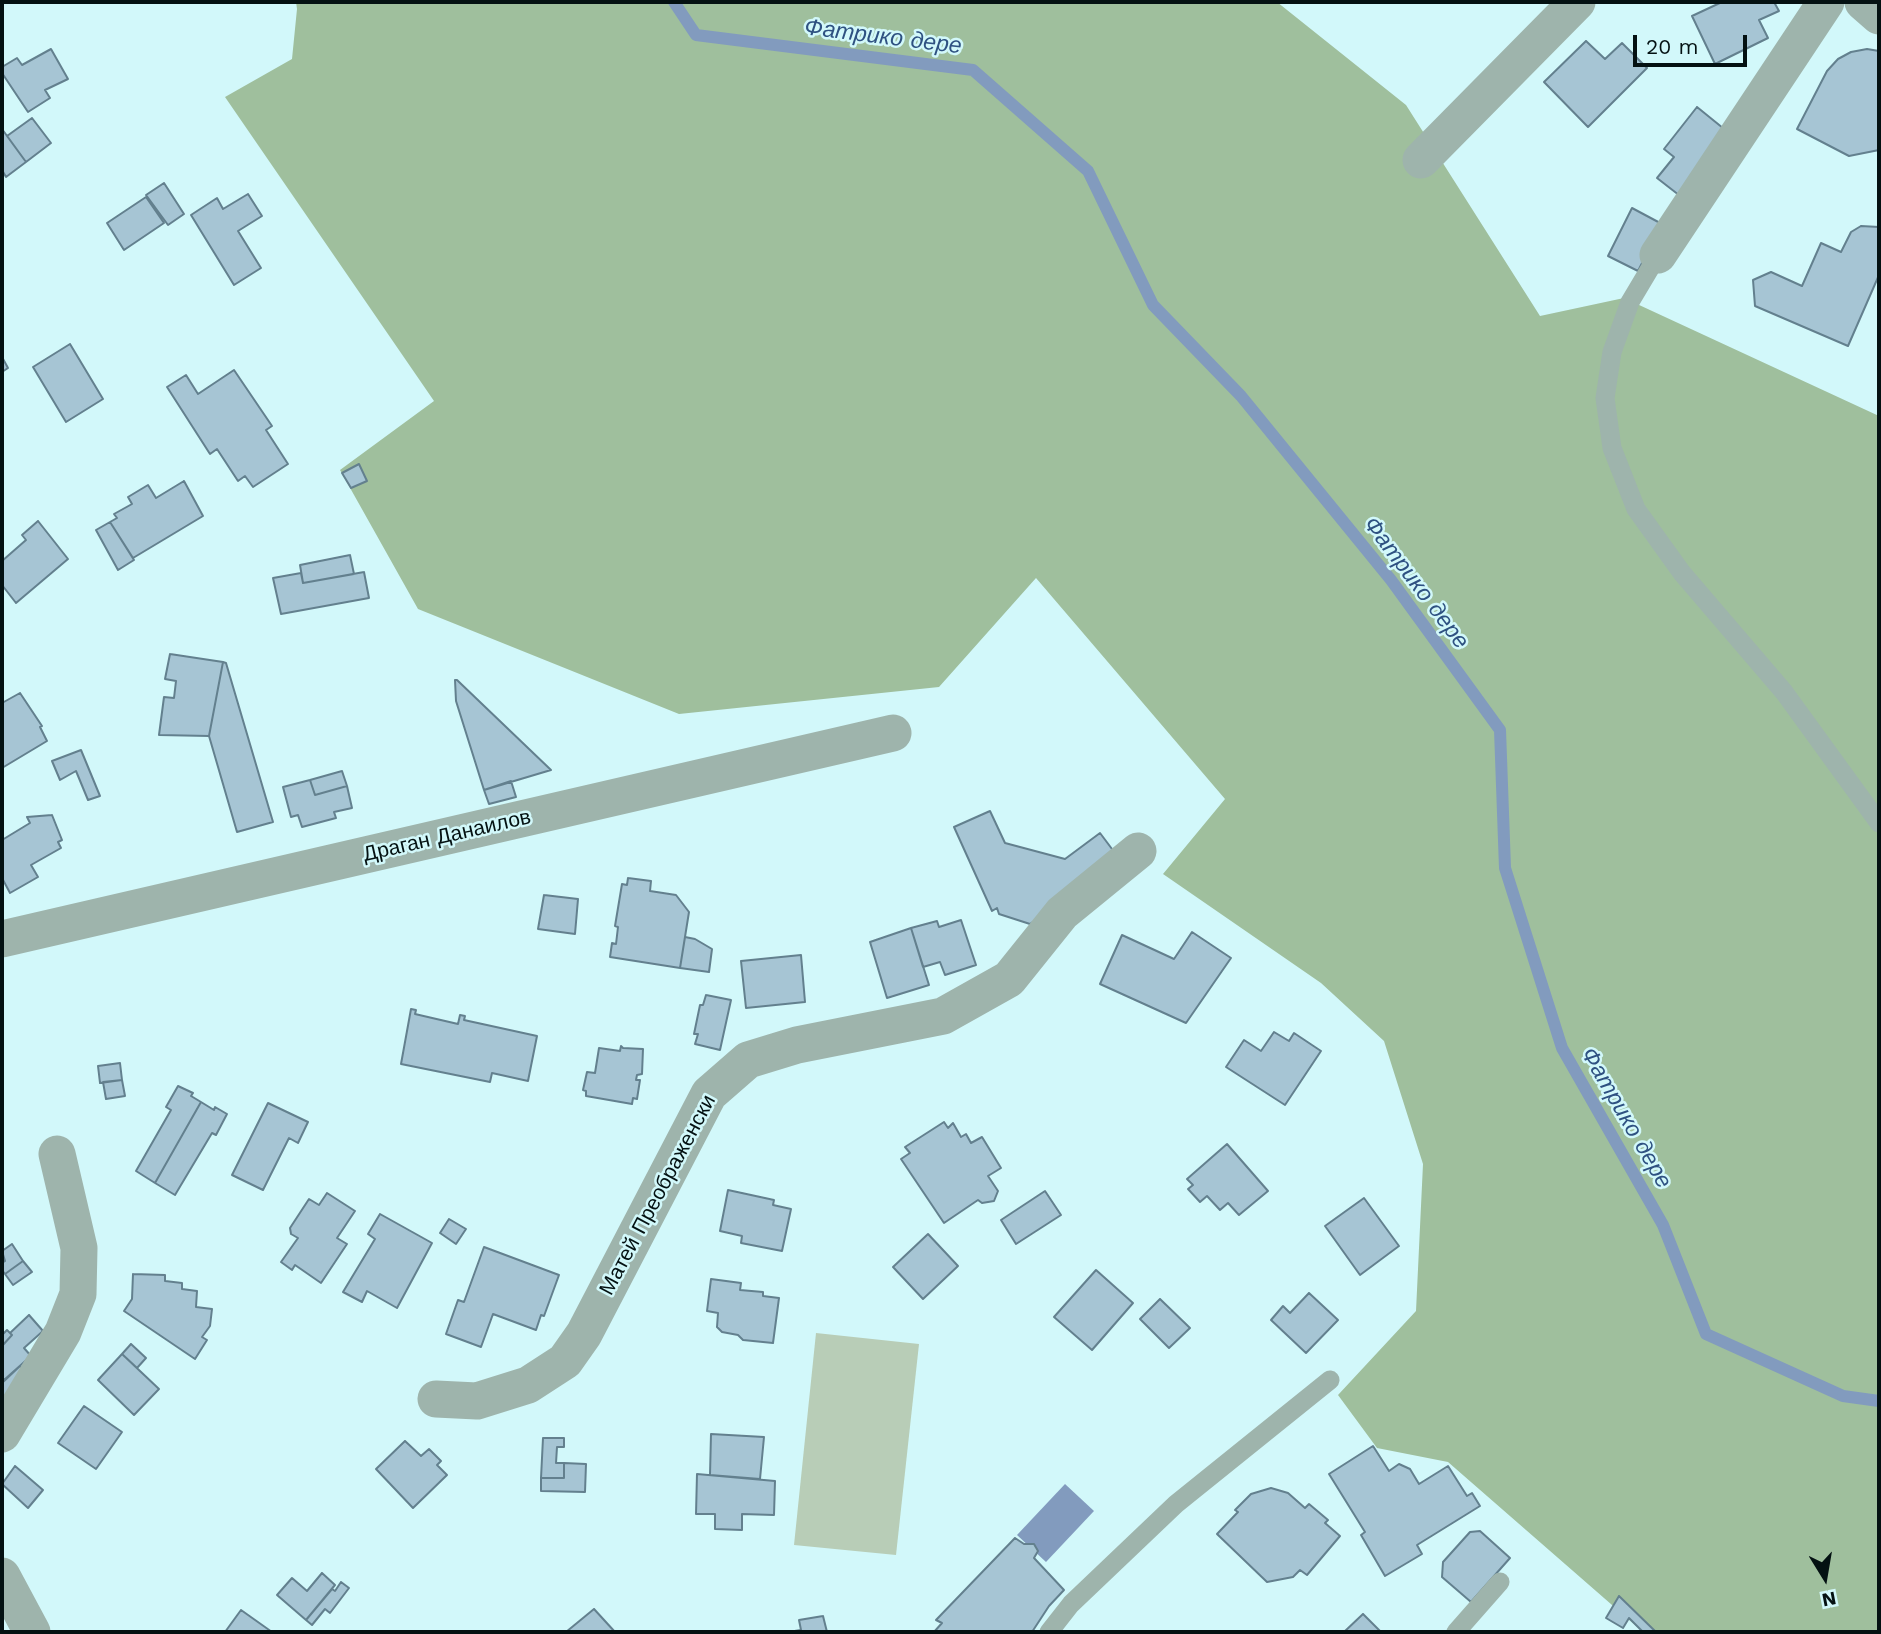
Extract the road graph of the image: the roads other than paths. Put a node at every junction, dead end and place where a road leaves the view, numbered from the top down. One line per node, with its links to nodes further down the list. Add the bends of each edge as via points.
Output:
1 (1577, 2): 5 (street)
2 (1826, 2): 6 (street)
3 (1863, 2): 4 (street)
4 (1879, 16)
5 (1421, 160)
6 (1658, 255): 8 (lane, via 1630,302 1612,352 1605,398 1612,448 1636,509 1682,573 1784,692)
7 (893, 733): 10 (street, Драган Данаилов)
8 (1879, 823)
9 (1138, 851): 13 (street, Матей Преображенски, via 1062,913 1009,979 943,1016 797,1045 748,1060 709,1094 584,1334 565,1361 528,1385 477,1401)
10 (2, 939)
11 (57, 1154): 14 (street, via 79,1248 78,1294 63,1332)
12 (1330, 1380): 18 (lane, via 1176,1504 1071,1604)
13 (436, 1399)
14 (2, 1434)
15 (2, 1576): 17 (street)
16 (1500, 1581): 19 (lane)
17 (32, 1632)
18 (1049, 1632)
19 (1456, 1632)

